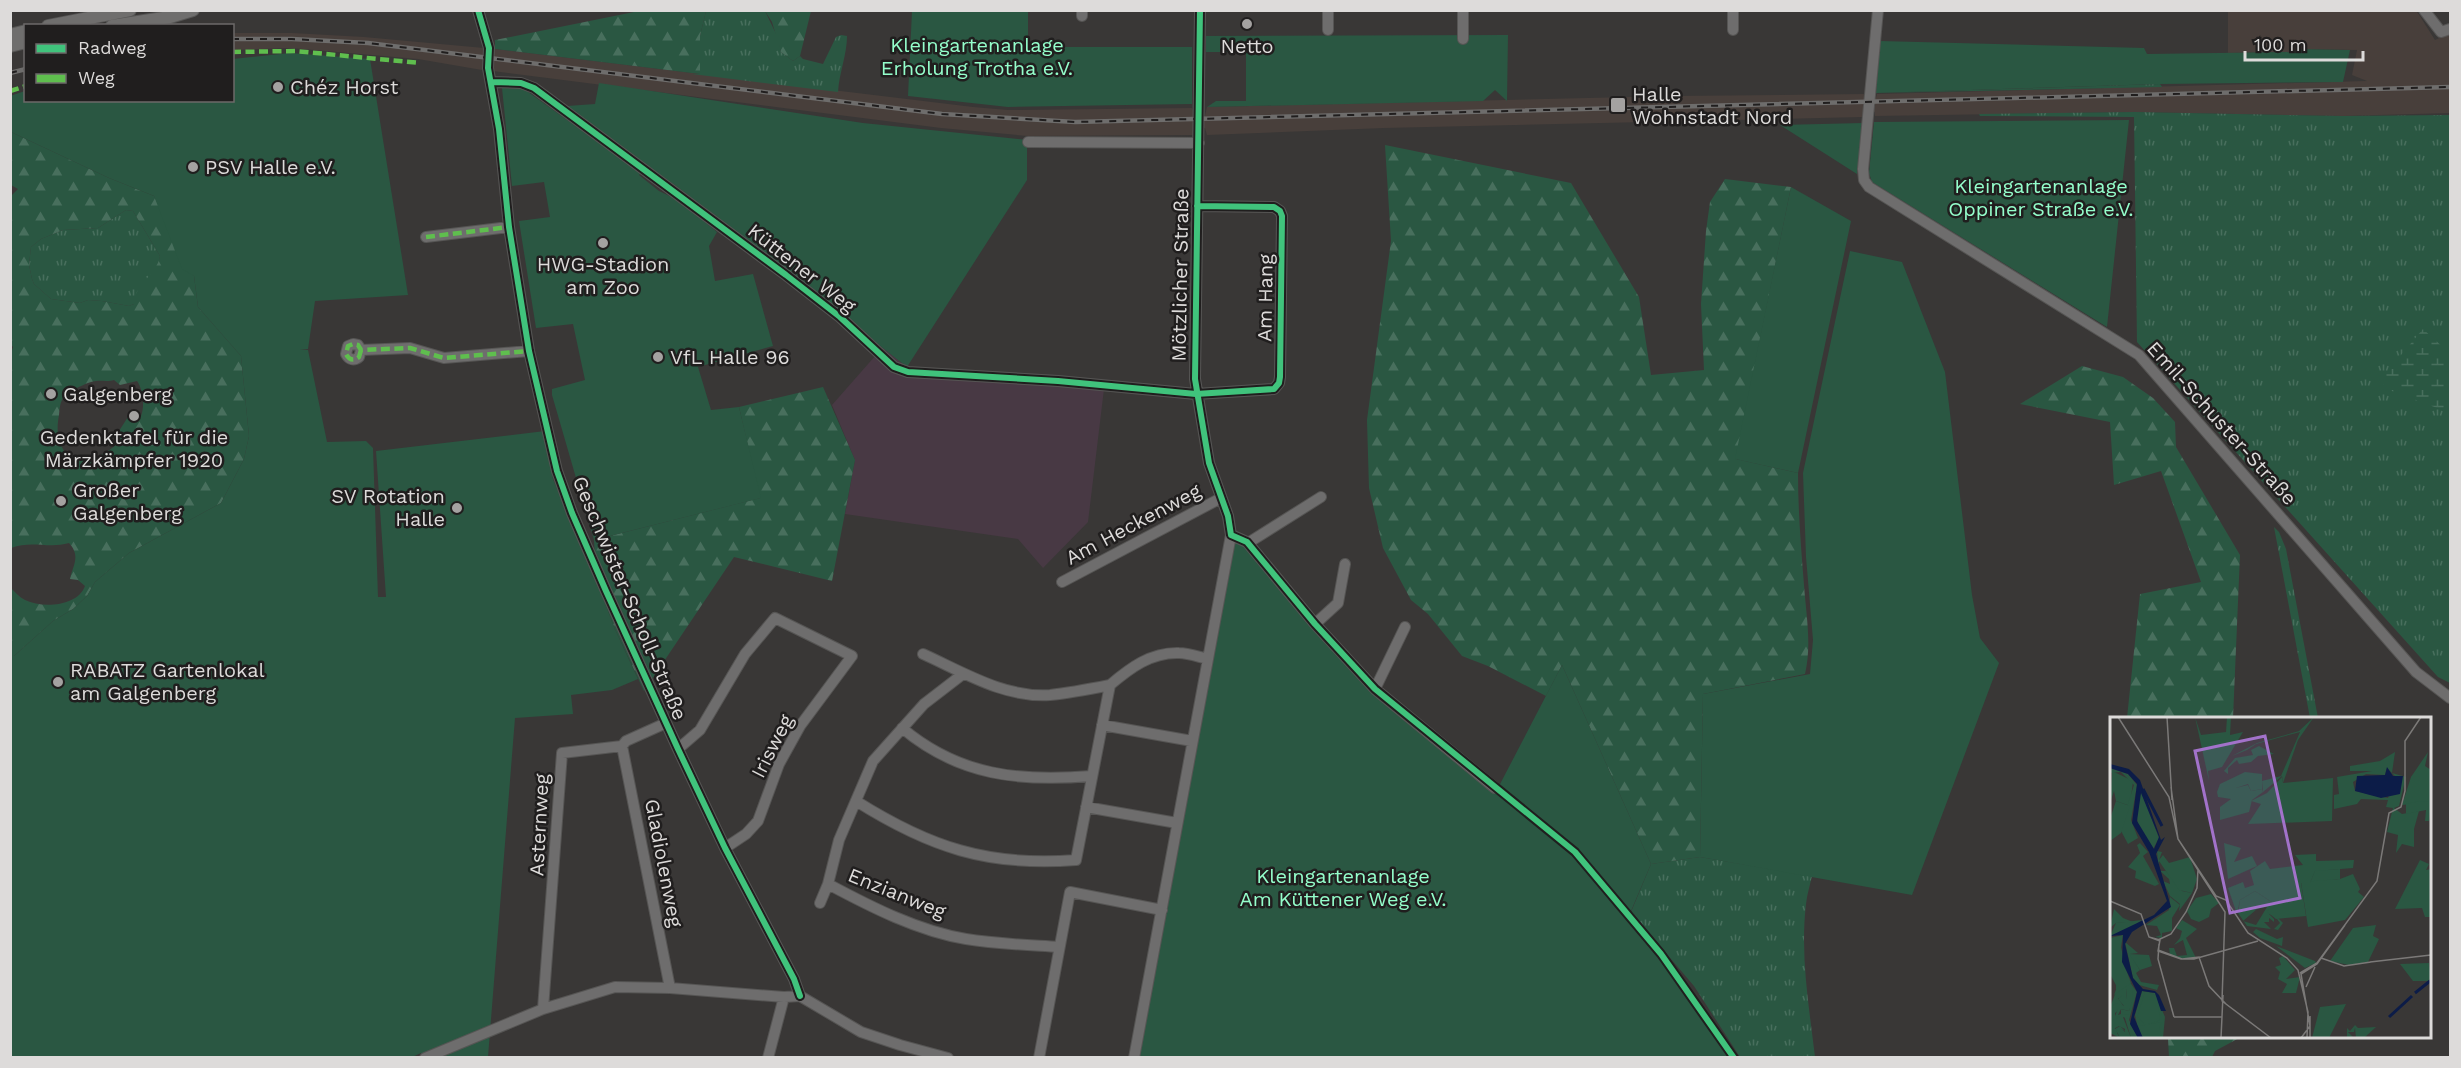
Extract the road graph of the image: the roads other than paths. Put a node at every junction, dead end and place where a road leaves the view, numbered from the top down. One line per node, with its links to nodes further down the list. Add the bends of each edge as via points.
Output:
1 (130, 10): 10 (main road)
2 (194, 10): 11 (main road)
3 (478, 10): 16 (street, Geschwister-Scholl-Straße, via 489,44)
4 (1200, 10): 18 (street, Mötzlicher Straße)
5 (1328, 10): 13 (street)
6 (1463, 10): 15 (street)
7 (1733, 10): 14 (street)
8 (1878, 10): 38 (street, Emil-Schuster-Straße, via 1865,182 1876,193 2139,355 2416,672)
9 (2424, 10): 12 (street, via 2441,32)
10 (58, 24)
11 (125, 24)
12 (2451, 28)
13 (1328, 30)
14 (1733, 30)
15 (1463, 39)
16 (492, 82): 20 (street, Geschwister-Scholl-Straße); 24 (street, Küttener Weg, via 521,82 534,88 786,275 902,370)
17 (1028, 142): 18 (street)
18 (1199, 143): 19 (street, Mötzlicher Straße)
19 (1197, 206): 24 (street, Mötzlicher Straße); 24 (street, Am Hang, via 1274,207 1282,216 1279,383 1269,390)
20 (509, 227): 21 (street); 23 (street, Geschwister-Scholl-Straße)
21 (426, 237)
22 (362, 350): 23 (street, via 410,348 444,358)
23 (529, 351): 39 (street, Geschwister-Scholl-Straße, via 557,471 572,513)
24 (1196, 394): 26 (street, Mötzlicher Straße, via 1209,464)
25 (1321, 497): 28 (street)
26 (1221, 498): 27 (street, Mötzlicher Straße); 30 (street, Am Heckenweg)
27 (1231, 535): 28 (street); 34 (street)
28 (1248, 543): 31 (street)
29 (1345, 564): 31 (street, via 1338,603)
30 (1062, 582)
31 (1315, 624): 37 (street)
32 (1405, 627): 37 (street)
33 (922, 654): 35 (street)
34 (1208, 659): 36 (street, via 1179,652 1157,656 1140,662); 42 (street)
35 (963, 674): 36 (street, via 994,687 1035,694); 41 (street, via 924,704)
36 (1110, 685): 40 (street)
37 (1375, 689): 46 (street)
38 (2451, 698)
39 (666, 723): 43 (street, Asternweg); 44 (street, Geschwister-Scholl-Straße)
40 (1102, 724): 42 (street); 45 (street)
41 (902, 728): 45 (street, via 915,740 977,770 1047,780); 47 (street, via 873,761)
42 (1192, 741): 49 (street)
43 (622, 746): 55 (street, Gladiolenweg); 58 (street, Asternweg, via 562,753)
44 (678, 748): 50 (street, Geschwister-Scholl-Straße); 50 (street, Irisweg, via 700,730 745,654 775,618 852,657 800,726 779,764 758,821)
45 (1092, 776): 48 (street)
46 (1495, 788)
47 (856, 801): 48 (street, via 901,828 950,849 1041,863 1076,860); 51 (street, via 839,840)
48 (1086, 807): 49 (street)
49 (1177, 822): 53 (street)
50 (725, 848): 56 (street, Geschwister-Scholl-Straße)
51 (828, 884): 52 (street); 54 (street, Enzianweg, via 914,924 965,939)
52 (820, 903)
53 (1162, 910): 54 (street, via 1070,892); 63 (street)
54 (1059, 947): 62 (street)
55 (670, 988): 57 (street); 58 (street, via 615,987)
56 (800, 996): 57 (street); 61 (street, via 861,1032)
57 (784, 997): 60 (street)
58 (543, 1009): 59 (street)
59 (425, 1058)
60 (768, 1058)
61 (948, 1058)
62 (1038, 1058)
63 (1134, 1058)

